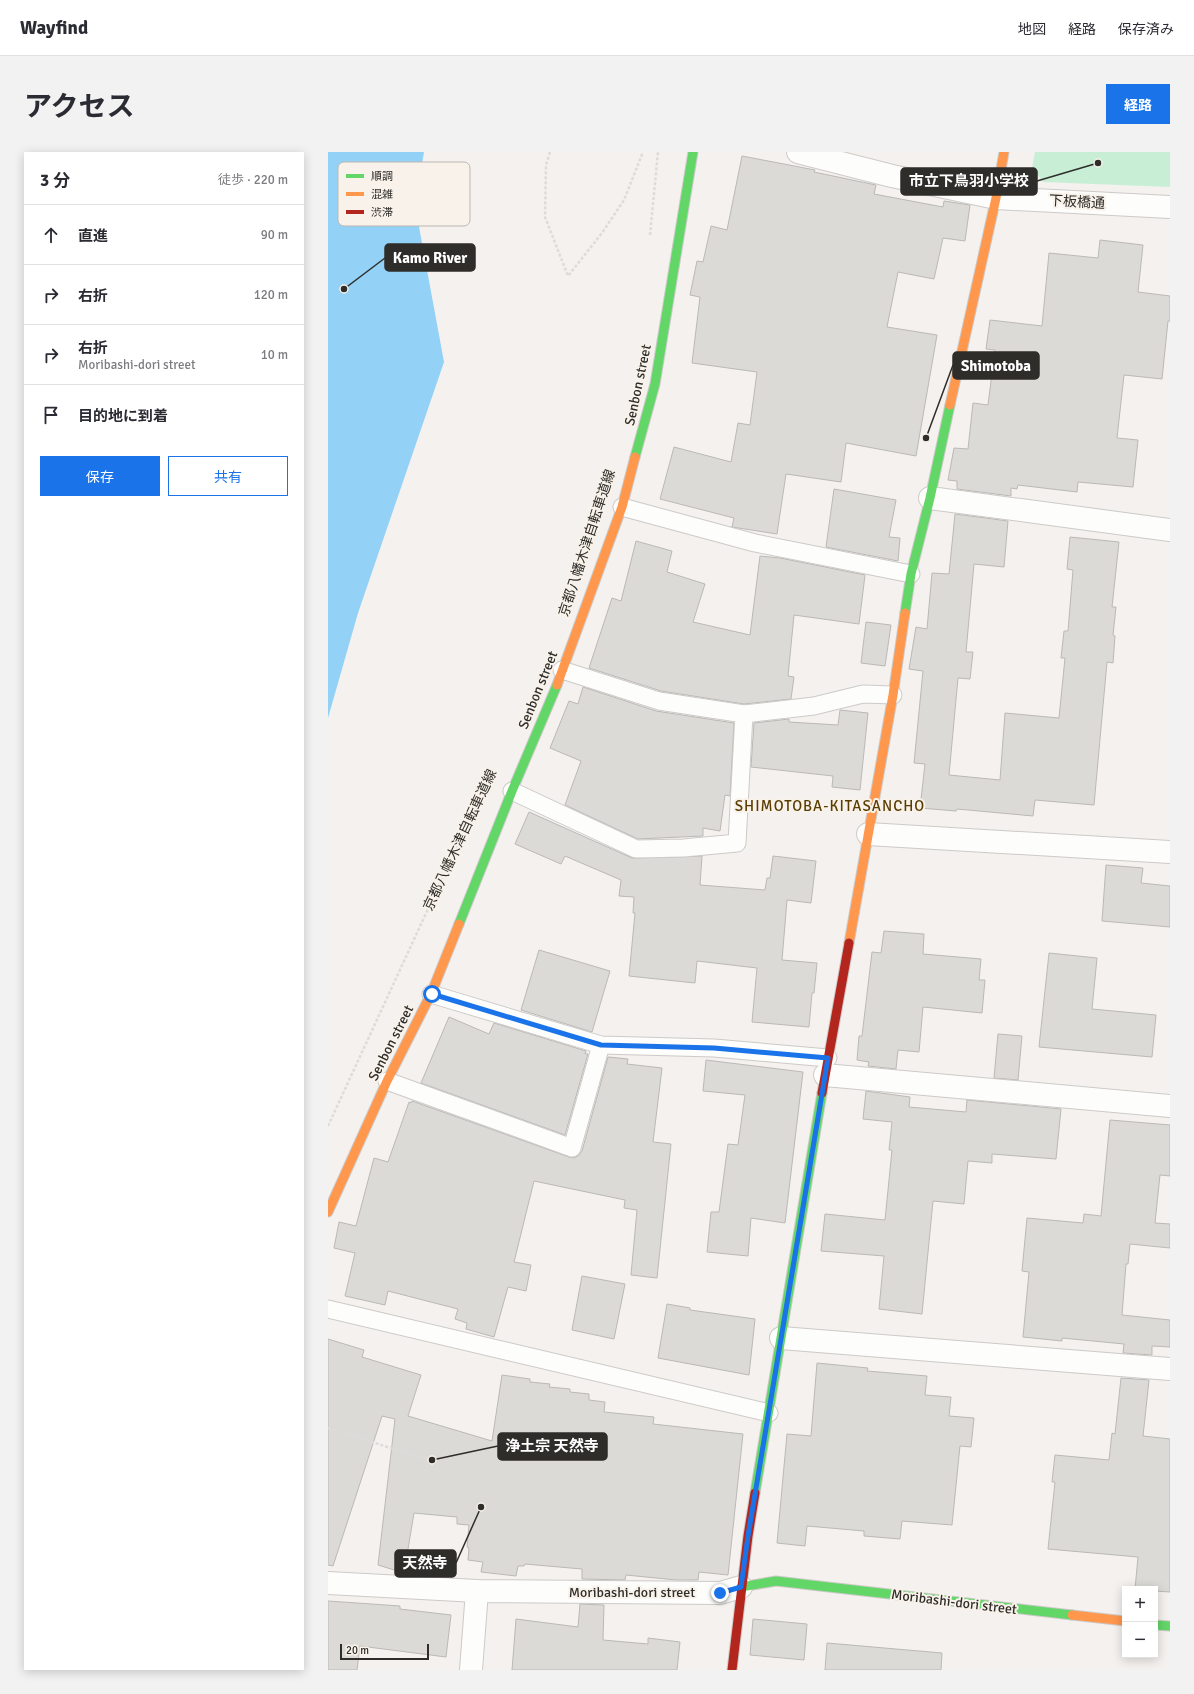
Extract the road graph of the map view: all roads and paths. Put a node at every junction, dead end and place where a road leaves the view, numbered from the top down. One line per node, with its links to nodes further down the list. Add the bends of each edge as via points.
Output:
1 (550, 152): 2 (path, via 546,165 545,217 568,276 624,200)
2 (643, 152)
3 (658, 152): 9 (path)
4 (694, 152): 11 (street, Senbon street, via 655,384)
5 (798, 152): 7 (street, 下板橋通, via 892,176)
6 (1004, 152): 7 (street)
7 (996, 198): 8 (street, 下板橋通); 10 (street)
8 (1170, 207)
9 (650, 236)
10 (930, 498): 12 (street); 13 (street)
11 (622, 507): 13 (lane, via 755,543); 14 (street, Senbon street)
12 (1170, 530)
13 (911, 574): 15 (street)
14 (562, 670): 16 (lane, via 659,701); 17 (street, Senbon street)
15 (893, 695): 16 (lane, via 864,694 814,706); 19 (street)
16 (744, 714): 17 (lane, via 737,843 636,849)
17 (512, 791): 21 (street, Senbon street)
18 (471, 816): 26 (path, 京都八幡木津自転車道線)
19 (868, 834): 20 (street); 23 (street)
20 (1170, 852)
21 (432, 994): 22 (lane); 24 (street, Senbon street)
22 (601, 1045): 23 (lane, via 714,1048); 24 (lane, via 572,1148)
23 (827, 1067): 25 (street); 29 (street)
24 (387, 1081): 27 (street, Senbon street)
25 (1170, 1106)
26 (328, 1126)
27 (328, 1212)
28 (328, 1309): 31 (lane)
29 (781, 1338): 30 (street); 31 (street)
30 (1170, 1369)
31 (769, 1413): 35 (street)
32 (328, 1428): 33 (path, via 428,1460)
33 (434, 1467)
34 (328, 1584): 36 (street, Moribashi-dori street)
35 (741, 1587): 36 (street, Moribashi-dori street, via 720,1593); 37 (street, Moribashi-dori street, via 776,1581); 41 (street)
36 (477, 1592): 40 (street)
37 (1122, 1621)
38 (1158, 1625): 39 (street)
39 (1170, 1626)
40 (471, 1670)
41 (732, 1670)

